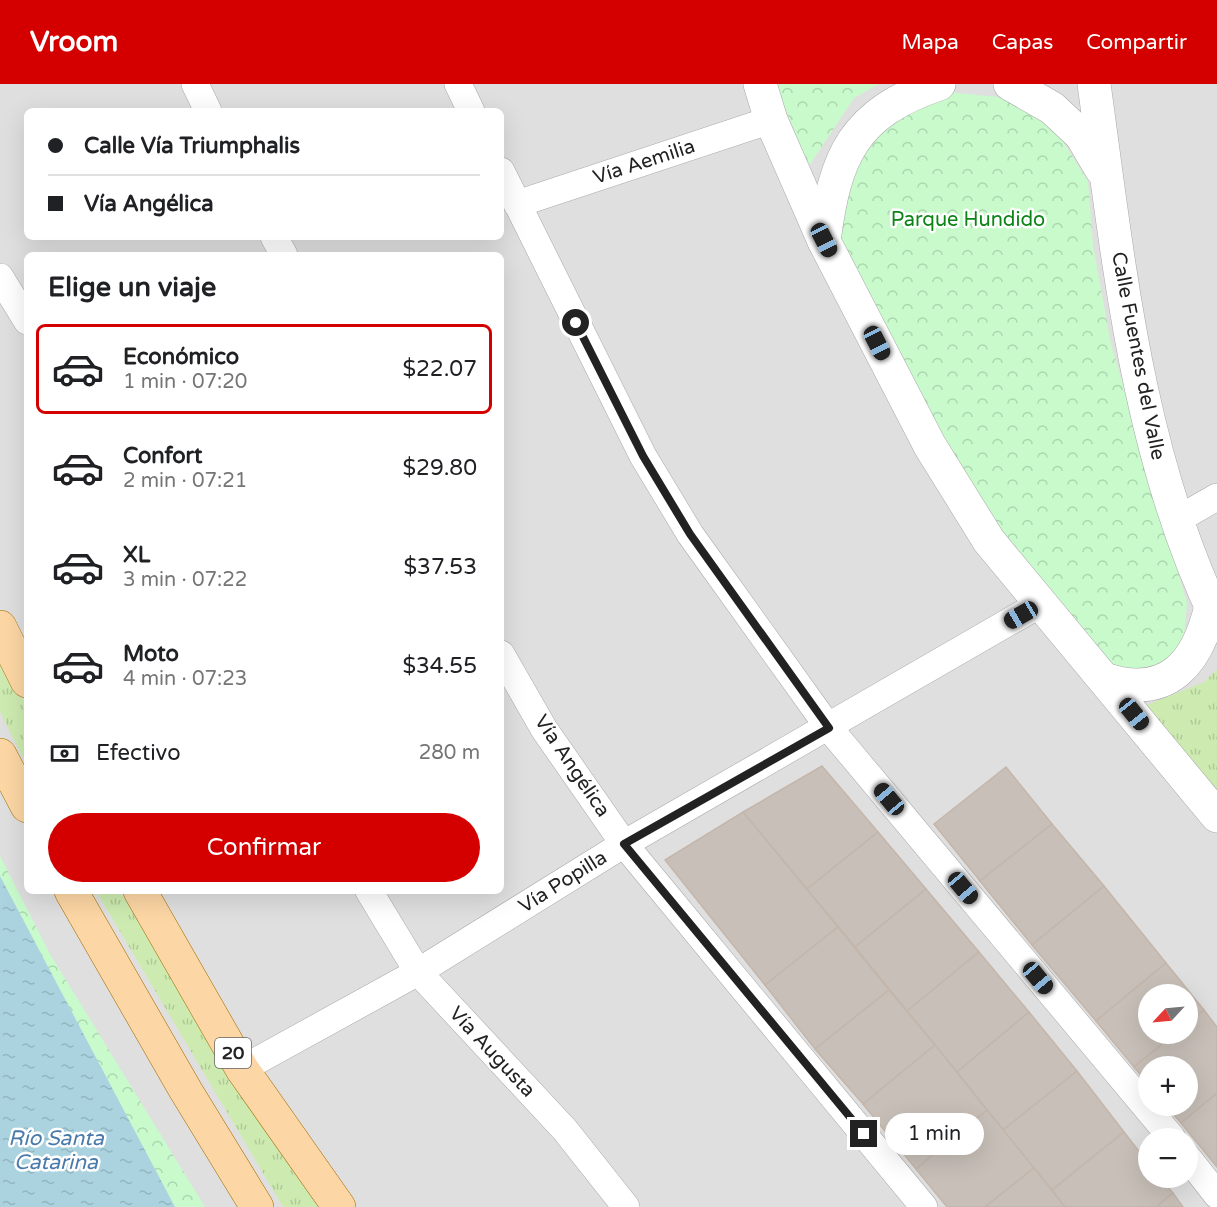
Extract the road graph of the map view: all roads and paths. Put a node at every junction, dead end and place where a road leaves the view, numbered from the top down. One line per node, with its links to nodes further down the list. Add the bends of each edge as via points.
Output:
1 (195, 84): 7 (street)
2 (458, 84): 8 (street)
3 (760, 84): 9 (street)
4 (939, 84): 13 (street, via 891,106 859,132 841,162 830,193)
5 (1010, 84): 11 (street, via 1052,108 1081,135)
6 (1094, 84): 11 (street, Calle Fuentes del Valle)
7 (207, 108)
8 (470, 108)
9 (771, 120): 12 (street, Vía Aemilia); 13 (street)
10 (504, 177): 12 (street)
11 (1106, 178): 17 (street, Calle Fuentes del Valle, via 1149,423)
12 (517, 204): 24 (street, via 649,466 690,534)
13 (824, 240): 18 (street, via 930,446 989,541)
14 (0, 277): 15 (street)
15 (24, 316)
16 (1217, 497): 17 (street)
17 (1175, 521): 19 (street, Calle Fuentes del Valle)
18 (1040, 604): 23 (street); 24 (street, Vía Popilla)
19 (1214, 613): 23 (street, via 1184,666 1165,679 1126,686)
20 (0, 627): 22 (main road)
21 (504, 659): 28 (street, Vía Angélica, via 544,729)
22 (24, 675)
23 (1107, 680): 27 (street)
24 (829, 728): 28 (street, Vía Popilla); 34 (street)
25 (0, 755): 26 (main road)
26 (24, 800)
27 (1217, 816)
28 (624, 844): 32 (street, Vía Popilla); 40 (street, Vía Angélica)
29 (73, 894): 37 (main road)
30 (142, 894): 33 (main road, 20)
31 (371, 894): 32 (street, Vía Augusta)
32 (418, 972): 33 (street, Vía Popilla); 39 (street, Vía Augusta, via 565,1130)
33 (242, 1069): 38 (main road, 20)
34 (1164, 1128)
35 (1198, 1171): 36 (street)
36 (1217, 1195)
37 (257, 1207)
38 (339, 1207)
39 (626, 1207)
40 (924, 1207)

